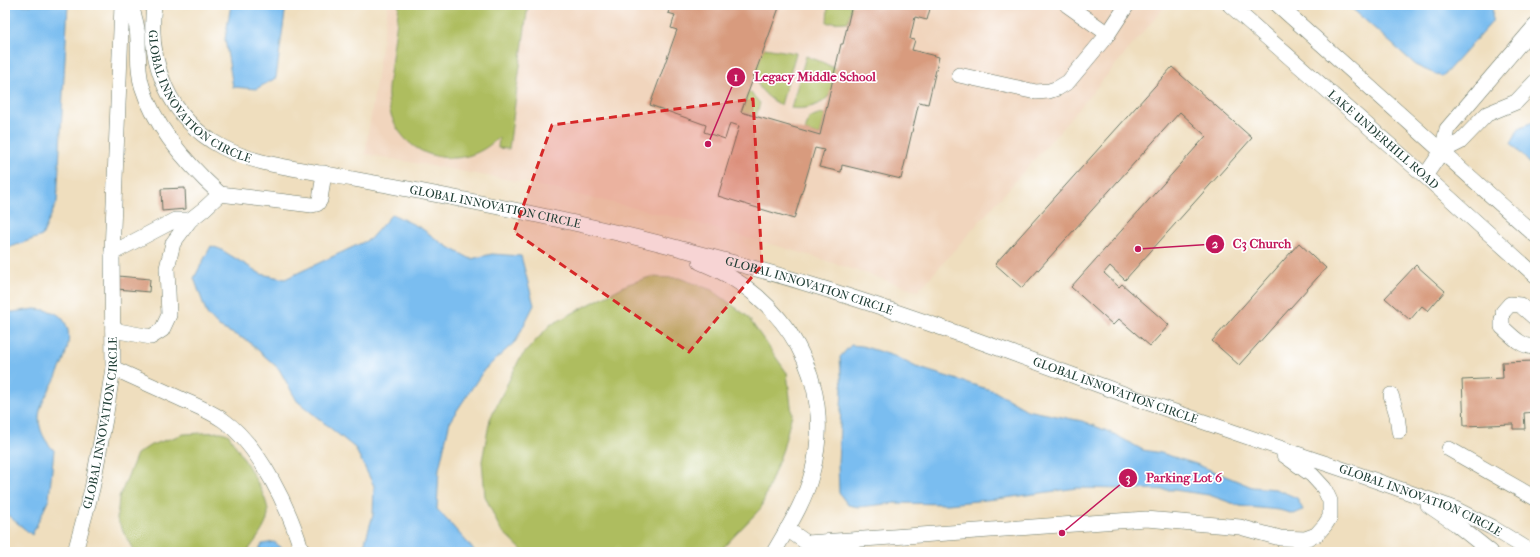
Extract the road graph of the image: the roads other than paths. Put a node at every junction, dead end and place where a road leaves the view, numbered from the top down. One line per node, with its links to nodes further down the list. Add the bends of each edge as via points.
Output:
1 (122, 5): 19 (street, GLOBAL INNOVATION CIRCLE)
2 (131, 5): 15 (street, via 137,29 138,65 142,86 156,120 202,178)
3 (154, 5): 13 (street, GLOBAL INNOVATION CIRCLE, via 153,43 161,77 178,109 195,128 220,146 241,155 276,166)
4 (1067, 5): 9 (street)
5 (1127, 5): 9 (street)
6 (1230, 5): 14 (street, LAKE UNDERHILL ROAD)
7 (1278, 5): 12 (street)
8 (1535, 26): 12 (street, via 1447,129)
9 (1108, 34): 10 (street, via 1068,82 1054,90 1036,92)
10 (959, 75)
11 (1535, 82): 12 (street, via 1516,102 1487,114 1460,142)
12 (1442, 151): 14 (street); 17 (street)
13 (324, 173): 15 (street, via 320,200 317,204); 18 (street, GLOBAL INNOVATION CIRCLE, via 520,210)
14 (1425, 176): 20 (street, LAKE UNDERHILL ROAD)
15 (220, 194): 16 (street)
16 (190, 220): 19 (street, via 175,220); 22 (street, via 173,244 167,268 169,315 162,330 150,337)
17 (1535, 234)
18 (643, 238): 27 (street, GLOBAL INNOVATION CIRCLE, via 860,300); 31 (street, via 737,280 771,308 782,320 798,346 815,393 818,436 809,484)
19 (112, 253): 22 (street, GLOBAL INNOVATION CIRCLE)
20 (1535, 275)
21 (1535, 318): 23 (street, via 1520,305 1510,304 1502,316 1502,327 1519,342)
22 (113, 330): 24 (street, GLOBAL INNOVATION CIRCLE)
23 (1535, 347)
24 (113, 368): 33 (street, GLOBAL INNOVATION CIRCLE, via 92,489); 34 (street, via 216,416 236,431 274,484 290,516)
25 (1391, 395): 26 (street)
26 (1399, 431)
27 (1264, 442): 29 (street, GLOBAL INNOVATION CIRCLE); 32 (street, via 1302,466 1327,492 1331,505 1330,517 1316,535 1295,540 1240,527 1146,519)
28 (1448, 450): 30 (street)
29 (1408, 492): 36 (street, via 1456,524); 37 (street, GLOBAL INNOVATION CIRCLE, via 1463,512)
30 (1535, 498)
31 (787, 529): 32 (street); 35 (street)
32 (808, 548)
33 (75, 552)
34 (302, 552)
35 (774, 552)
36 (1491, 552)
37 (1532, 552)

